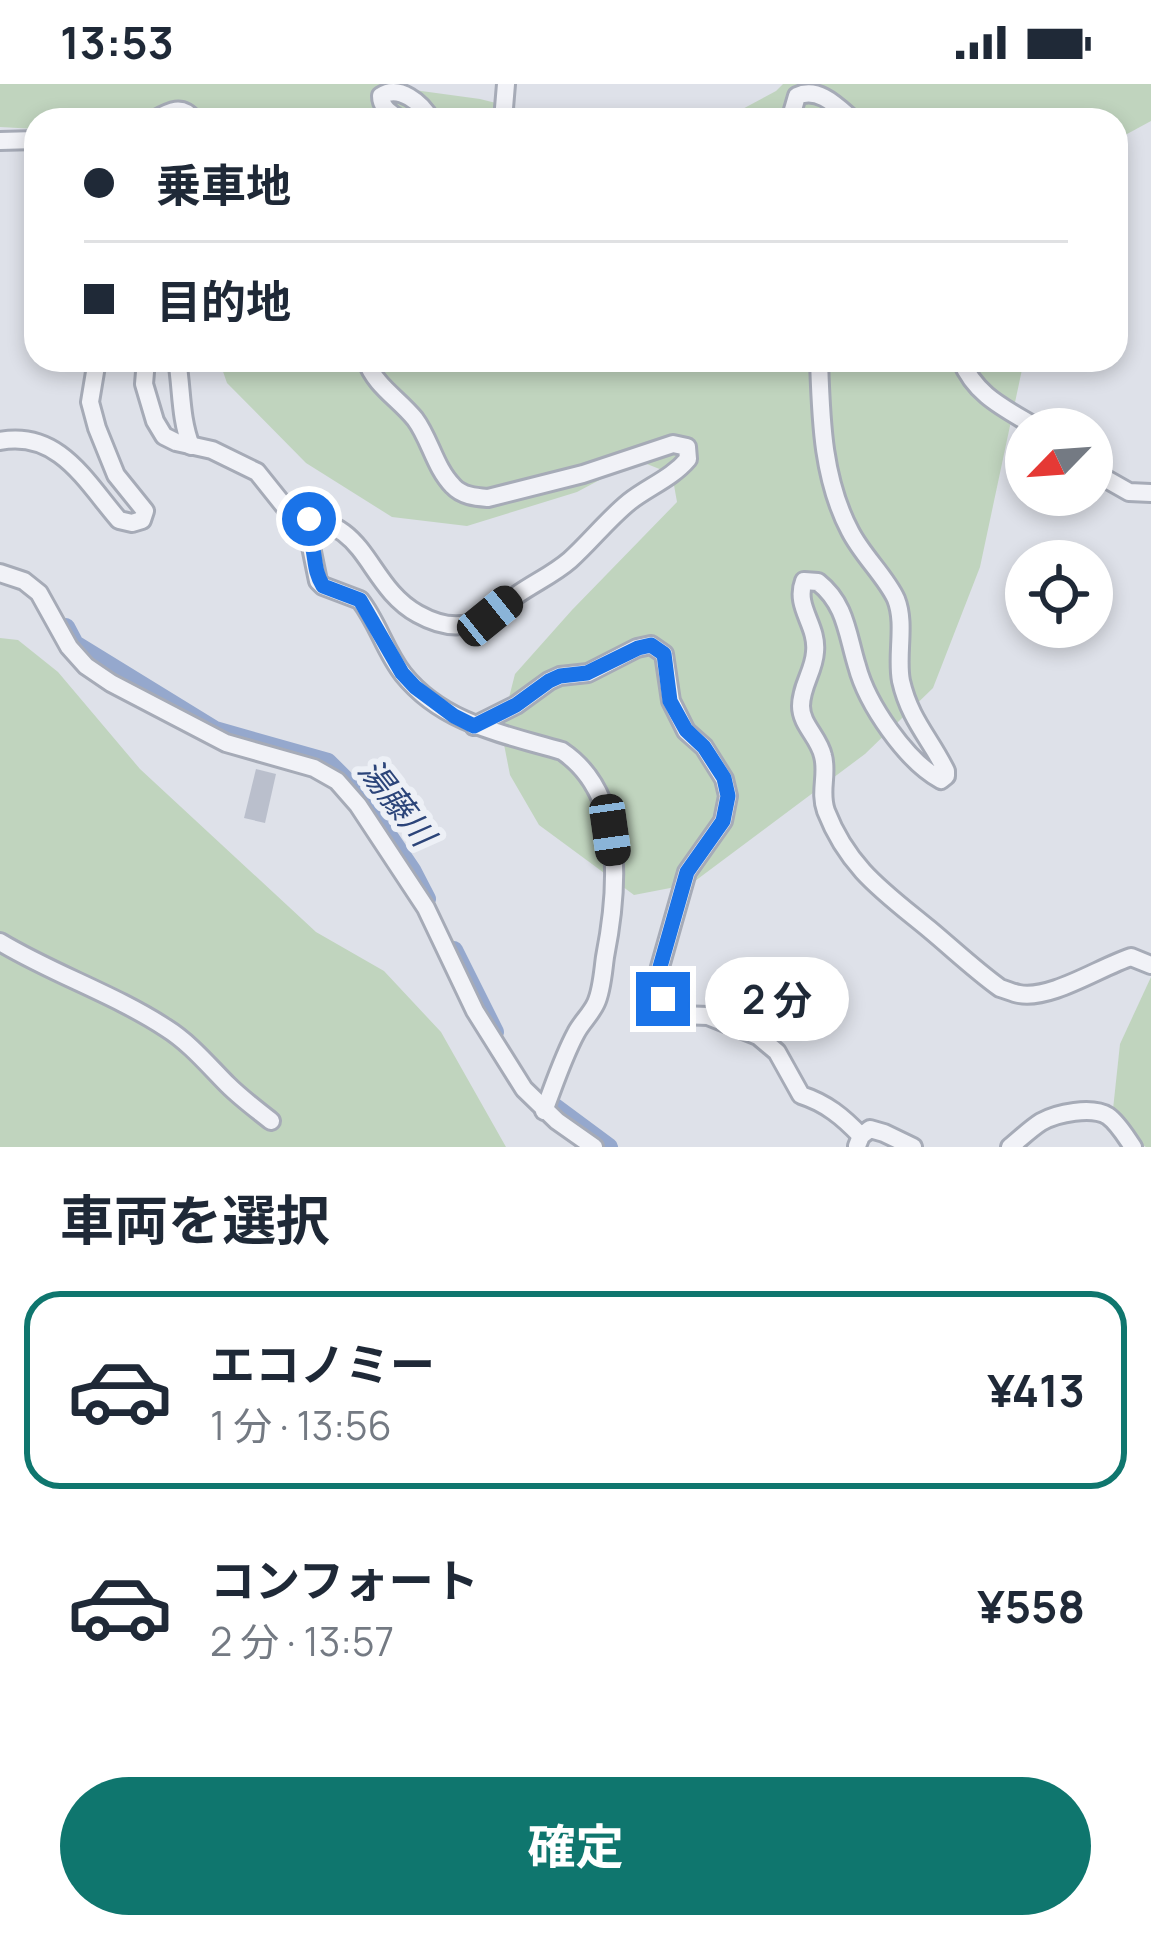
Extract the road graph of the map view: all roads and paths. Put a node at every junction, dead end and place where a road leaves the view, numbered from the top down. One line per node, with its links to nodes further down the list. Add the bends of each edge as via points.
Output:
1 (387, 108): 2 (street, via 381,96 393,88)
2 (425, 108)
3 (794, 108): 4 (street, via 810,91)
4 (837, 108)
5 (96, 372): 12 (street, via 90,402 116,475 145,511 142,520 118,520 59,452)
6 (146, 372): 13 (street, via 154,421 164,436)
7 (178, 372): 13 (street)
8 (373, 372): 16 (street, via 418,424 453,487 474,497 673,444 688,447 688,459 565,564 490,616 458,626 408,608 329,522)
9 (820, 372): 20 (street, via 836,499 896,599 901,678 913,719 946,771 941,780 932,775 886,724 857,671 839,605 818,582 804,581 800,599 815,654 801,711 825,759 822,794 841,842 879,890 1000,988 1036,994 1131,957)
10 (966, 372): 11 (street)
11 (1007, 408)
12 (0, 441)
13 (191, 446): 16 (street, via 256,472)
14 (1113, 483): 15 (street)
15 (1151, 493)
16 (294, 520): 18 (street, via 312,544 323,586 360,600 402,673)
17 (0, 573): 21 (street, via 39,593 69,647 112,683 226,743 337,781 426,908 475,1012)
18 (474, 726): 21 (street, via 573,759 610,830 614,901 597,1001); 23 (street, via 560,676 651,645 664,654 670,701 728,796 723,821 687,872 658,974 663,999 680,1015 709,1016 758,1036 801,1095 841,1116)
19 (0, 942): 22 (street, via 163,1025)
20 (1151, 965)
21 (544, 1111): 24 (street)
22 (271, 1121)
23 (859, 1142): 25 (street, via 869,1129)
24 (594, 1147)
25 (913, 1147)
26 (1010, 1147): 27 (street, via 1042,1122 1085,1112 1113,1120)
27 (1133, 1147)

